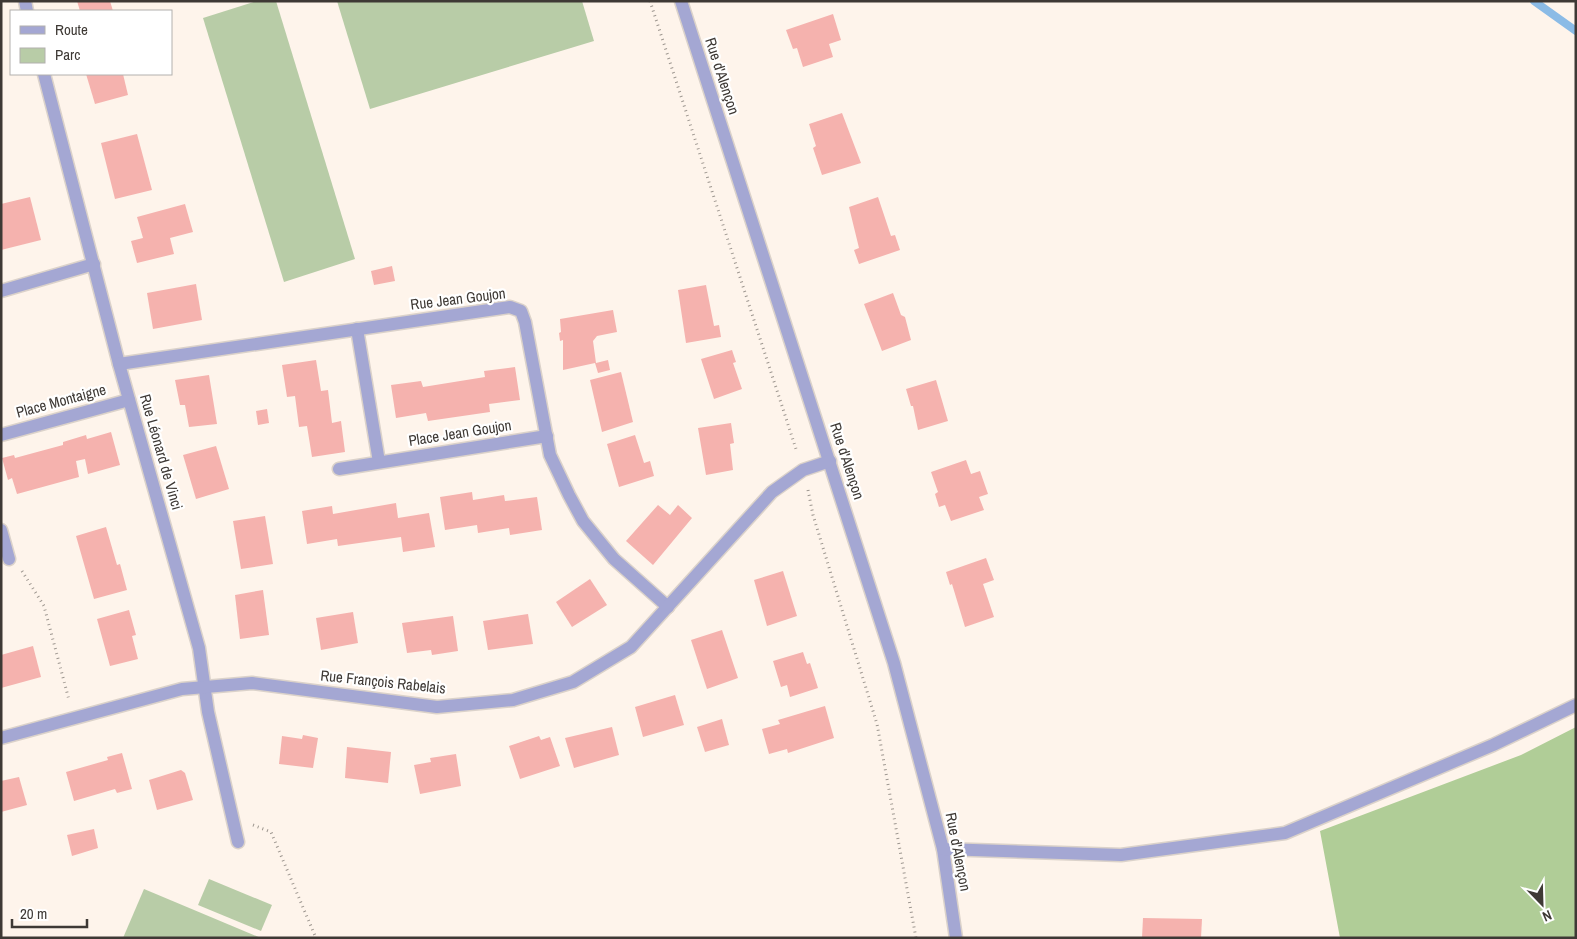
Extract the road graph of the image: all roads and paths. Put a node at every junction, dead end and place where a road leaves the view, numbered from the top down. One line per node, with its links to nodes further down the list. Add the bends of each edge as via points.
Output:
1 (681, 1): 10 (street, Rue d'Alençon)
2 (44, 75): 3 (street, Rue Léonard de Vinci)
3 (94, 264): 4 (street); 6 (street, Rue Léonard de Vinci)
4 (1, 291)
5 (357, 329): 6 (street, Rue Jean Goujon); 9 (street, Rue Jean Goujon, via 510,307 520,311 525,322); 11 (street)
6 (119, 364): 7 (street, Rue Léonard de Vinci)
7 (129, 400): 8 (street, Place Montaigne); 16 (street, Rue Léonard de Vinci, via 199,648)
8 (1, 434)
9 (547, 436): 11 (street, Place Jean Goujon); 15 (street, Rue Jean Goujon, via 550,455 583,521 614,559)
10 (830, 461): 15 (street, Rue François Rabelais, via 803,470 772,492); 22 (street, Rue d'Alençon, via 894,663)
11 (379, 462): 12 (street, Place Jean Goujon)
12 (339, 469)
13 (1, 530): 14 (street)
14 (9, 559): 18 (path, via 24,572 44,606)
15 (668, 607): 16 (street, Rue François Rabelais, via 623,652 573,682 514,700 438,707 252,683)
16 (204, 687): 18 (street, Rue François Rabelais); 20 (street, Rue Léonard de Vinci)
17 (1576, 705): 22 (street, via 1493,745 1285,833 1121,855)
18 (73, 718): 19 (street, Rue François Rabelais)
19 (1, 738)
20 (235, 826): 21 (street, Rue Léonard de Vinci); 23 (path, via 248,824 271,832)
21 (238, 842)
22 (943, 849): 24 (street, Rue d'Alençon)
23 (316, 938)
24 (956, 938)

